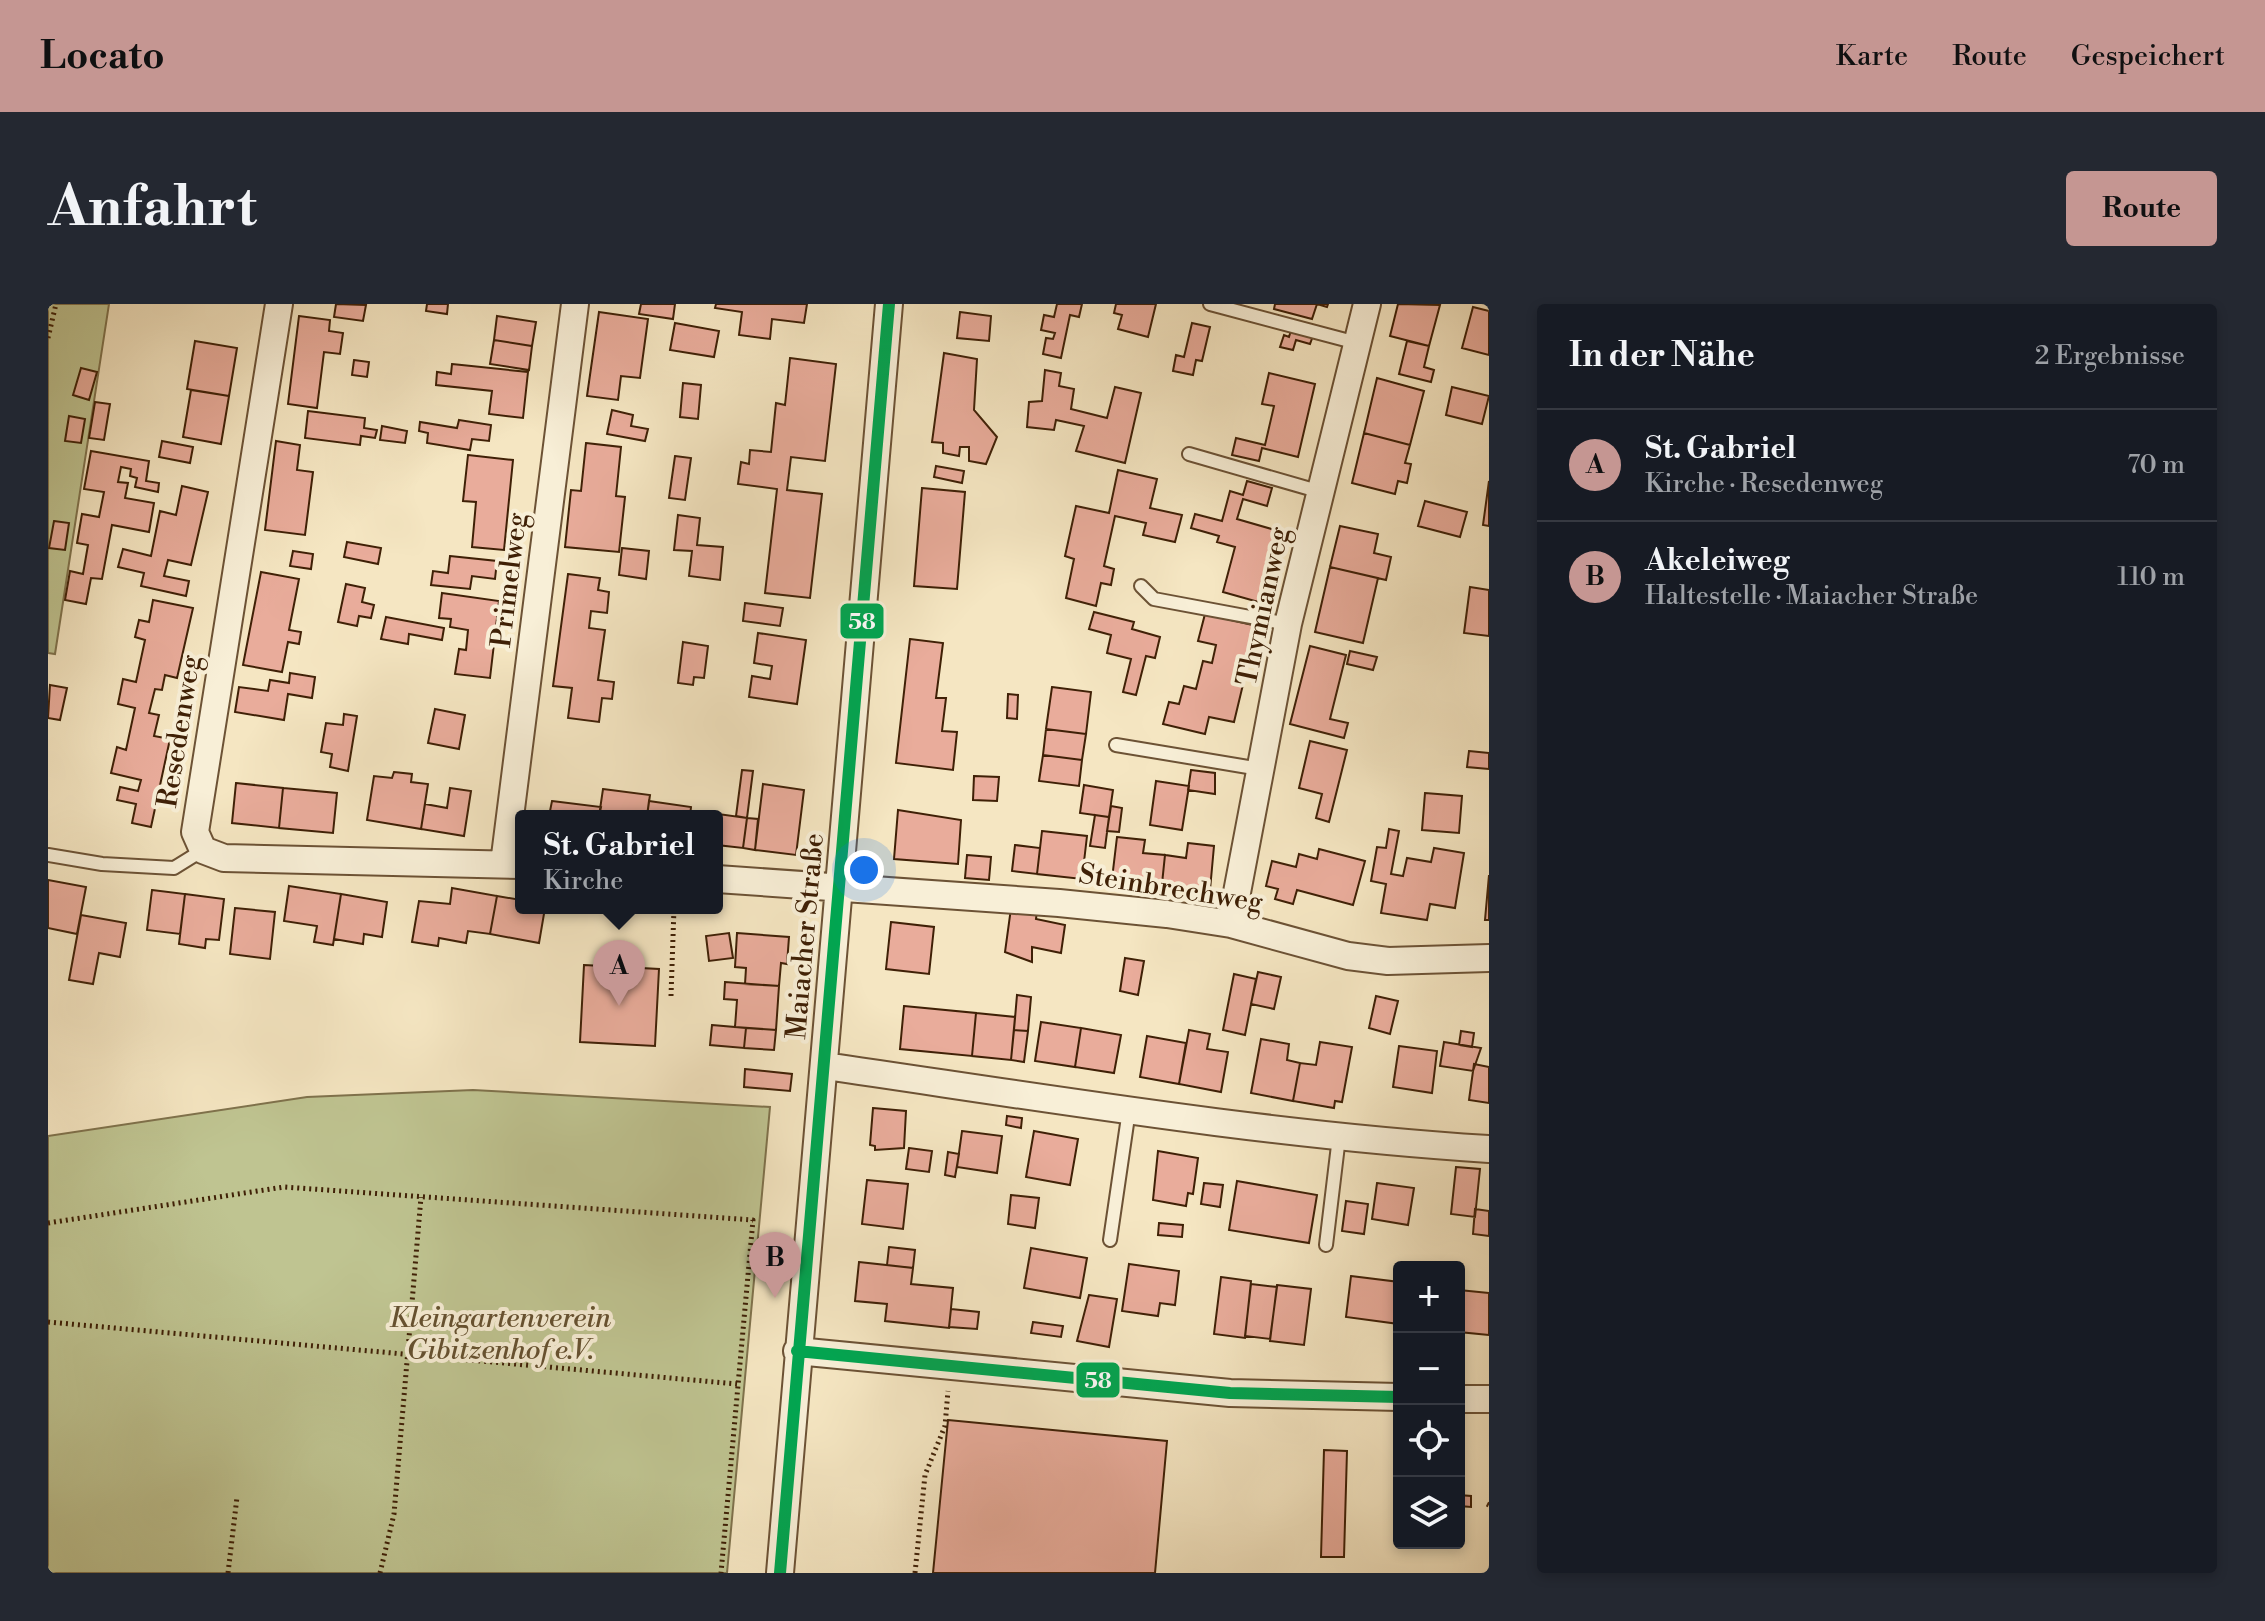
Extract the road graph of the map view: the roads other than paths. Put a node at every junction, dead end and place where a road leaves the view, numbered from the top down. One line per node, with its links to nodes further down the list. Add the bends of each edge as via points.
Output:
1 (279, 304): 14 (street, Resedenweg, via 195,832)
2 (575, 304): 13 (street, Primelweg)
3 (889, 304): 18 (street, Maiacher Straße)
4 (1210, 304): 6 (lane)
5 (1367, 304): 6 (street, Thymianweg)
6 (1357, 343): 8 (street, Thymianweg)
7 (1189, 454): 8 (lane)
8 (1321, 492): 10 (street, Thymianweg)
9 (1141, 586): 10 (lane, via 1154,599)
10 (1288, 624): 12 (street, Thymianweg)
11 (1116, 745): 12 (lane)
12 (1260, 769): 19 (street, Thymianweg)
13 (519, 810)
14 (203, 850): 15 (lane, via 174,868); 16 (street, via 224,858)
15 (48, 855)
16 (513, 865)
17 (723, 879): 18 (street)
18 (840, 888): 19 (street, Steinbrechweg, via 1059,903); 21 (street, Maiacher Straße)
19 (1231, 924): 20 (street, Steinbrechweg, via 1348,956 1388,961)
20 (1489, 958)
21 (825, 1066): 22 (street); 27 (street, Maiacher Straße)
22 (1129, 1110): 23 (street); 25 (lane)
23 (1339, 1137): 24 (street); 26 (lane)
24 (1489, 1149)
25 (1110, 1240)
26 (1326, 1245)
27 (797, 1351): 28 (street, via 1230,1393); 31 (street, Maiacher Straße)
28 (1393, 1397)
29 (1465, 1399): 30 (street)
30 (1489, 1399)
31 (780, 1573)

